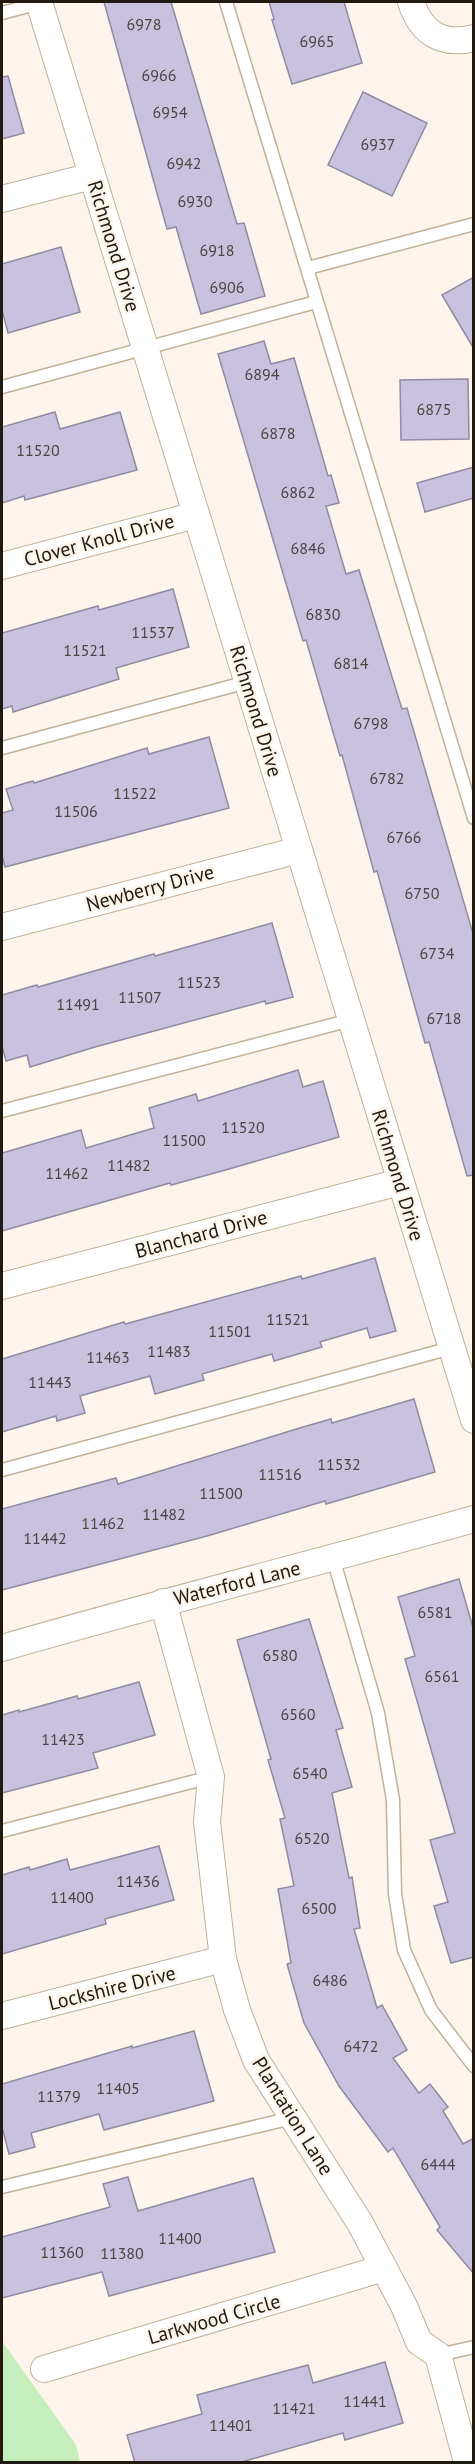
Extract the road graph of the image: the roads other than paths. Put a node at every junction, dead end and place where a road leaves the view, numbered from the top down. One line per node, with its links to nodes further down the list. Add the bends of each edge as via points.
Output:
1 (39, 2): 4 (lane); 6 (street, Richmond Drive)
2 (226, 2): 9 (lane)
3 (411, 2): 5 (street, via 422,24 435,36 445,40)
4 (2, 13)
5 (474, 38)
6 (92, 176): 7 (street); 11 (street, Richmond Drive)
7 (2, 199)
8 (474, 224): 9 (lane)
9 (308, 268): 10 (lane)
10 (316, 302): 11 (lane); 17 (lane)
11 (145, 348): 12 (lane); 13 (street, Richmond Drive)
12 (2, 387)
13 (196, 514): 14 (street, Clover Knoll Drive); 15 (street, Richmond Drive)
14 (2, 566)
15 (248, 682): 16 (lane); 18 (street, Richmond Drive)
16 (2, 748)
17 (474, 818)
18 (298, 850): 19 (street, Newberry Drive); 20 (street, Richmond Drive)
19 (2, 927)
20 (351, 1020): 21 (lane); 22 (street, Richmond Drive)
21 (2, 1111)
22 (400, 1182): 23 (street, Blanchard Drive); 24 (street, Richmond Drive)
23 (2, 1286)
24 (452, 1348): 25 (street, Richmond Drive); 26 (lane)
25 (474, 1420)
26 (2, 1470)
27 (474, 1519): 28 (street, Waterford Lane)
28 (333, 1558): 29 (street, Waterford Lane); 35 (lane, via 378,1713 393,1800 395,1894 404,1950 431,2010)
29 (163, 1602): 30 (street, Waterford Lane); 31 (street, Plantation Lane)
30 (2, 1648)
31 (211, 1777): 32 (lane); 33 (street, Plantation Lane, via 207,1822)
32 (2, 1831)
33 (223, 1959): 34 (street, Lockshire Drive); 36 (street, Plantation Lane, via 256,2060)
34 (2, 2016)
35 (474, 2066)
36 (292, 2118): 37 (lane); 38 (street, Plantation Lane, via 360,2223)
37 (2, 2187)
38 (384, 2268): 40 (street, Plantation Lane, via 419,2342); 41 (street, Larkwood Circle)
39 (474, 2347): 40 (lane)
40 (438, 2355): 42 (street)
41 (44, 2369)
42 (467, 2463)

